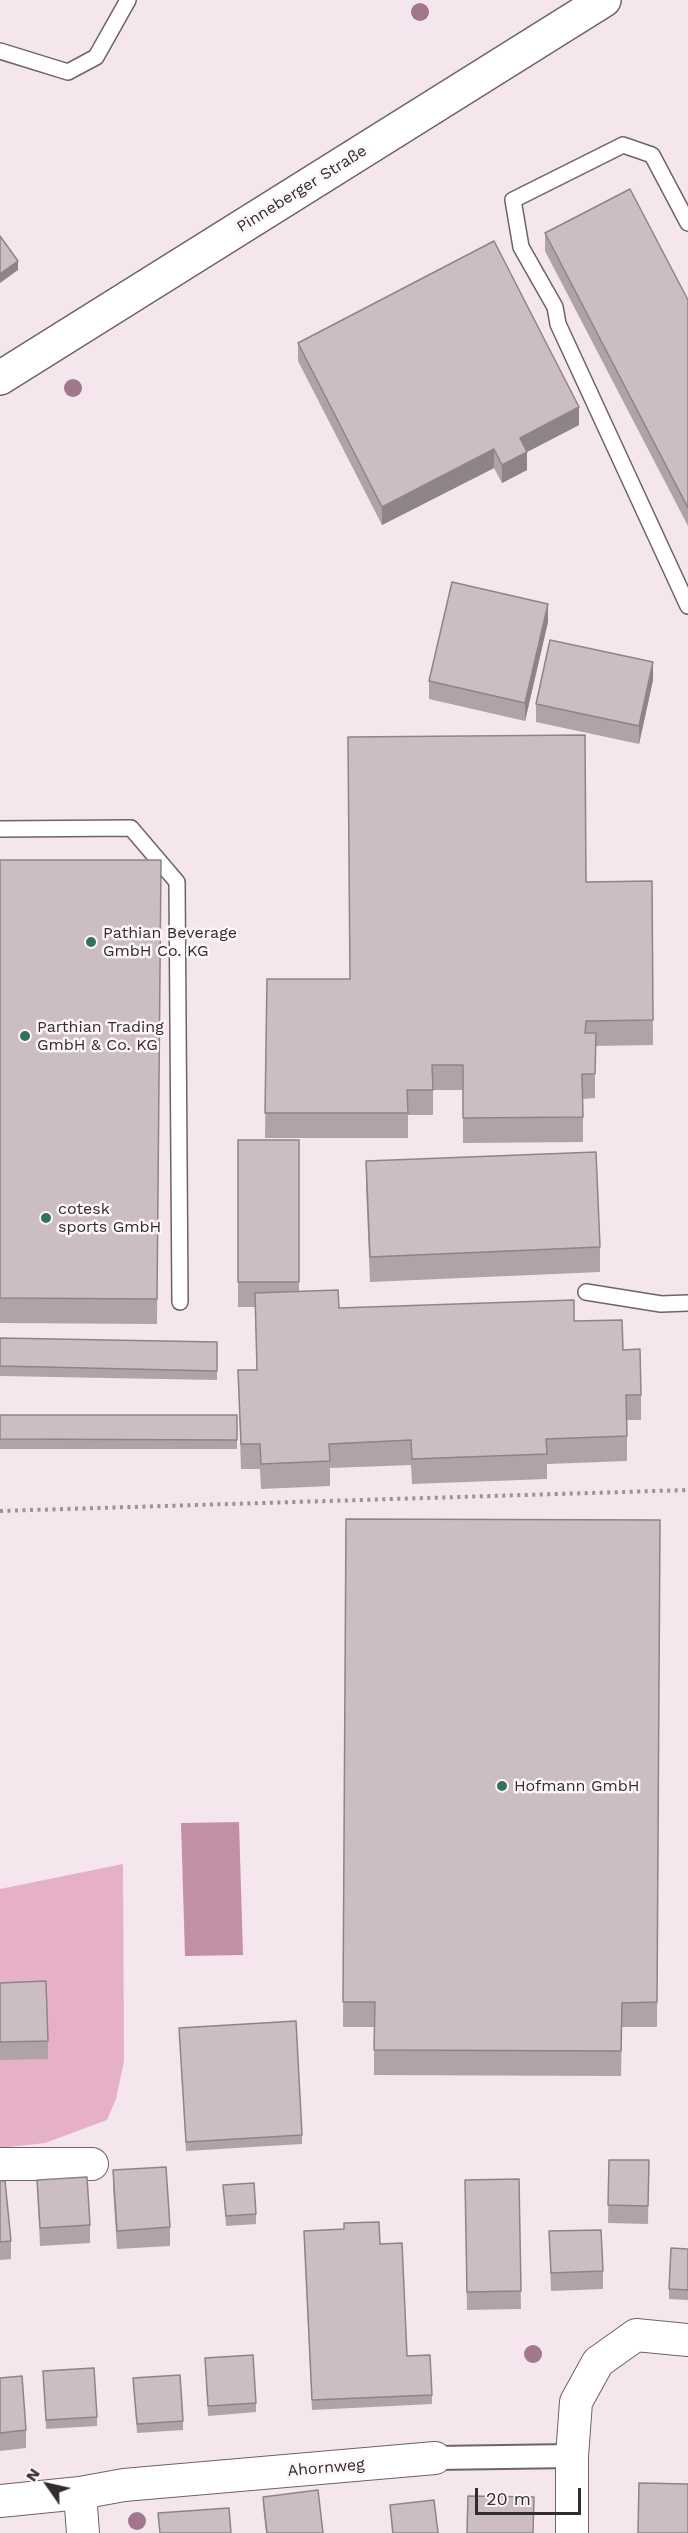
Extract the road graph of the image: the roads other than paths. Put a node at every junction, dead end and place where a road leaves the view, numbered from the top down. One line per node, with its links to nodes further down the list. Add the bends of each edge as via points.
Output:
1 (128, 0): 3 (lane, via 96,57 68,72)
2 (604, 0): 5 (main road, Pinneberger Straße)
3 (0, 51)
4 (688, 224): 6 (lane, via 652,155 623,146 513,200 521,247 555,307 558,324)
5 (0, 378)
6 (688, 606)
7 (0, 829): 9 (lane, via 131,828 177,882)
8 (586, 1292): 10 (lane, via 661,1304)
9 (180, 1302)
10 (688, 1303)
11 (0, 2164): 12 (street)
12 (92, 2164)
13 (688, 2340): 14 (street, via 636,2335 598,2362 576,2402)
14 (573, 2456): 15 (street, Ahornweg); 19 (street)
15 (435, 2458): 16 (street, Ahornweg)
16 (80, 2493): 17 (street, Ahornweg); 18 (street)
17 (0, 2501)
18 (83, 2533)
19 (572, 2533)

